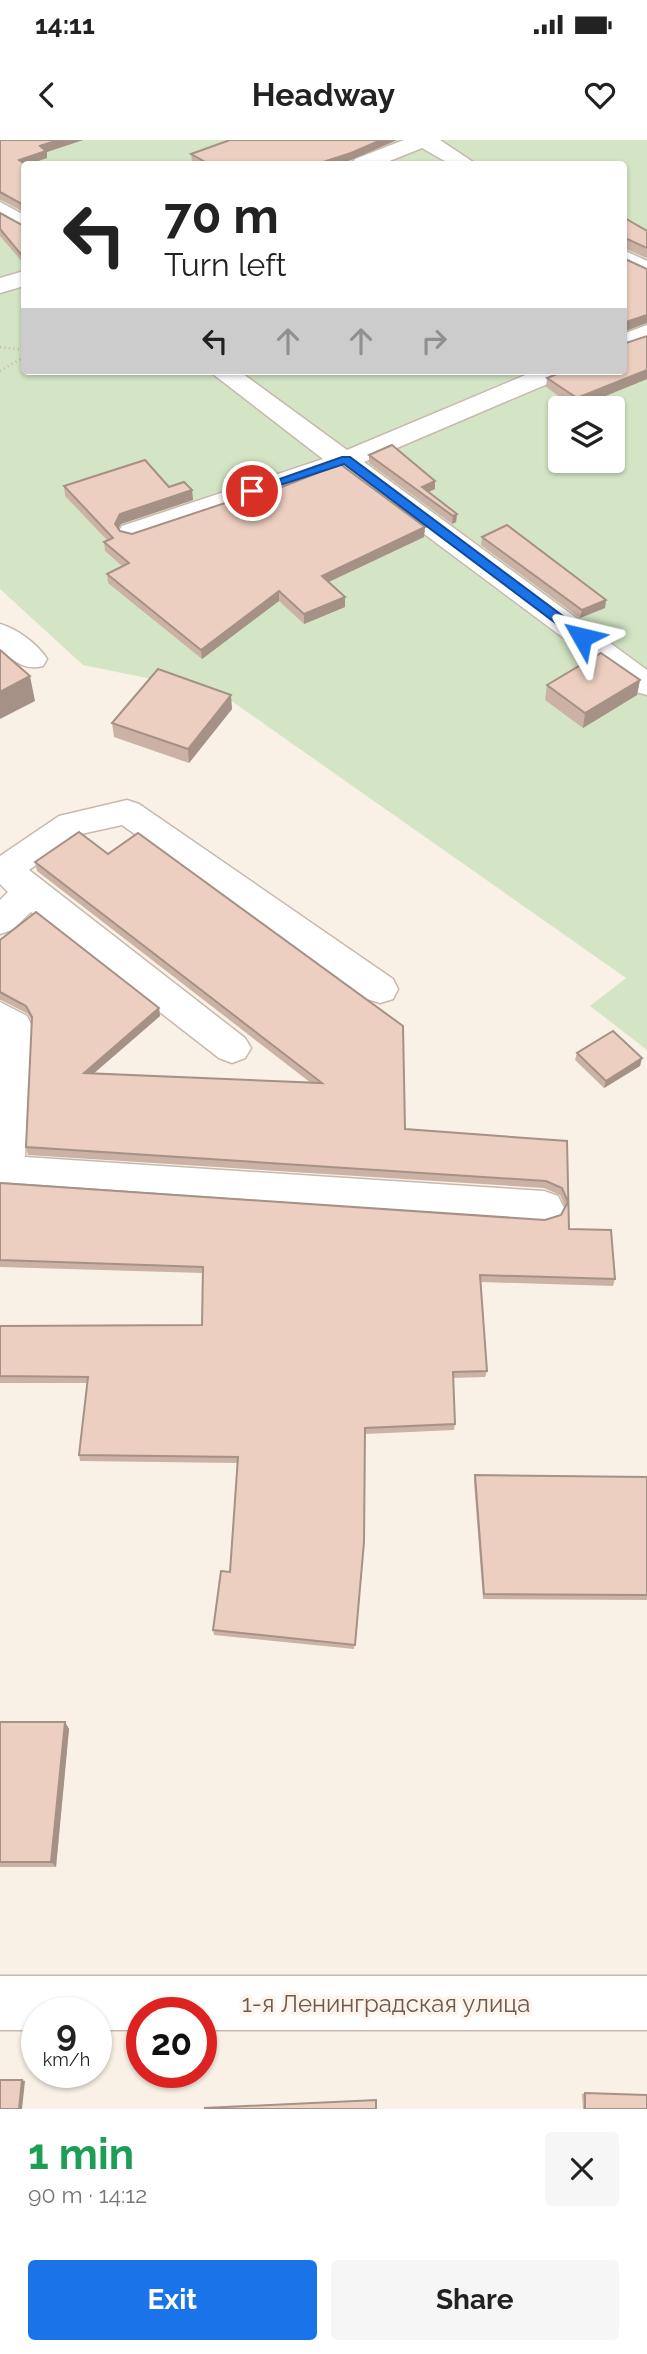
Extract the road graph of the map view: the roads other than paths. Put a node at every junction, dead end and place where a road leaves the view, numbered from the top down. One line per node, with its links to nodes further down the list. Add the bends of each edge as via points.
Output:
1 (424, 140): 2 (street); 3 (street)
2 (371, 161)
3 (460, 161)
4 (0, 209): 5 (street)
5 (21, 223)
6 (627, 259): 7 (street)
7 (647, 271)
8 (21, 279): 9 (street)
9 (0, 286)
10 (647, 333): 11 (street)
11 (627, 341)
12 (228, 375): 14 (street)
13 (547, 375): 14 (street)
14 (346, 460): 15 (street); 18 (street)
15 (132, 532)
16 (0, 634): 17 (street)
17 (32, 659)
18 (647, 685)
19 (30, 892): 20 (street); 21 (street, via 6,869 71,824 127,812); 23 (street)
20 (0, 921)
21 (380, 989)
22 (0, 1016): 24 (street, via 14,1026 4,1172)
23 (232, 1048)
24 (544, 1208)
25 (0, 2003): 26 (street, 1-я Ленинградская улица)
26 (647, 2003)

